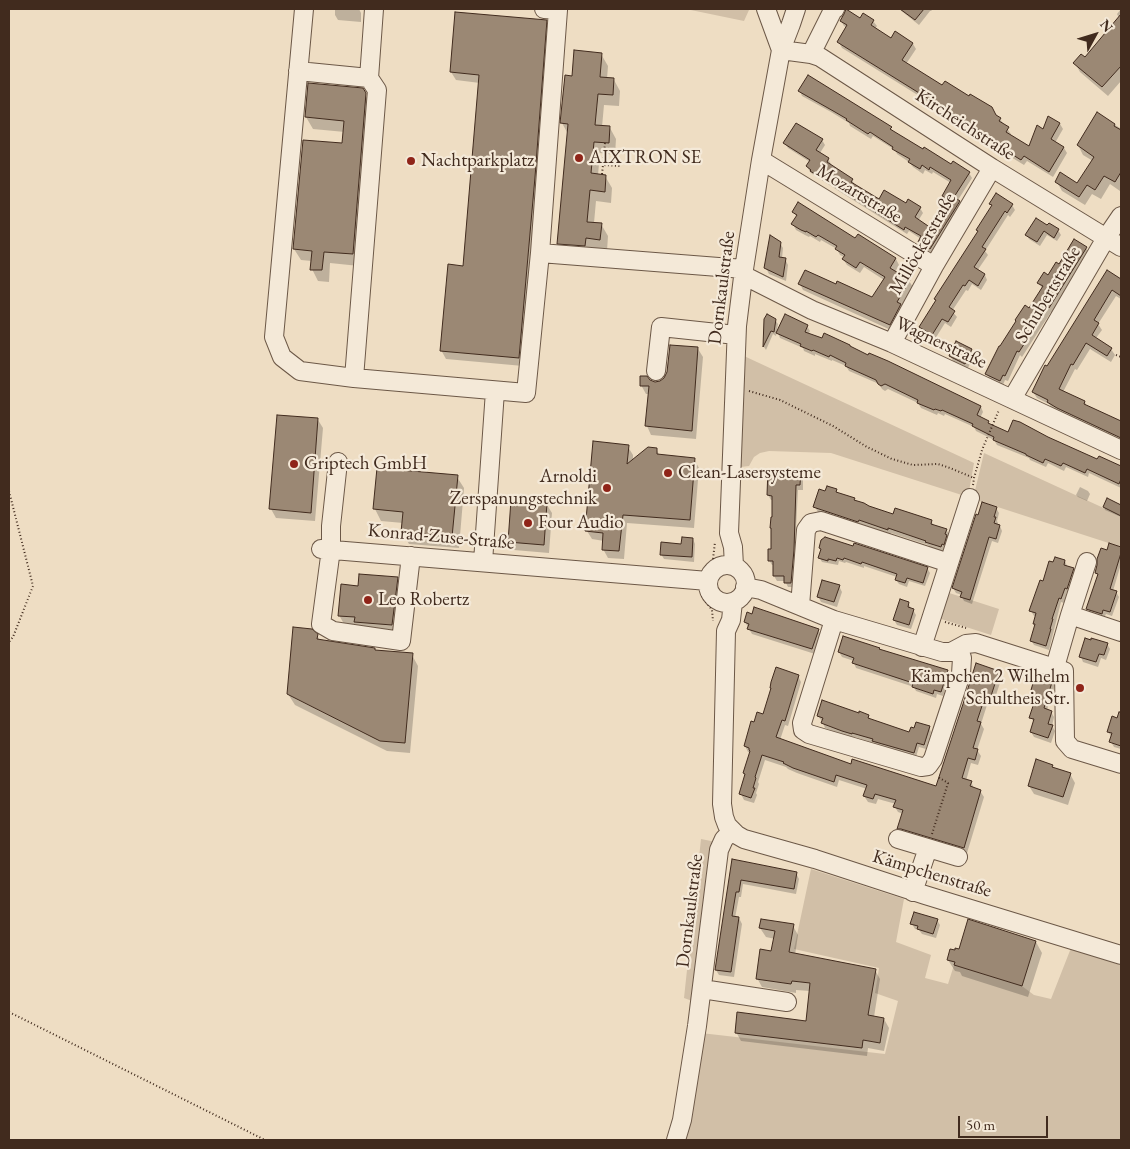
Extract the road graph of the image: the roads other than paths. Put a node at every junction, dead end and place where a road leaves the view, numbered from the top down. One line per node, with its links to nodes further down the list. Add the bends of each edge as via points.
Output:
1 (304, 9): 9 (street)
2 (374, 9): 10 (street)
3 (544, 9): 15 (street, via 558,10)
4 (766, 9): 7 (street)
5 (796, 9): 7 (street, Dornkaulstraße)
6 (835, 9): 8 (street)
7 (781, 50): 8 (street, Kircheichstraße); 11 (street, Dornkaulstraße)
8 (811, 54): 12 (street, Kircheichstraße)
9 (298, 71): 10 (street); 21 (street, via 274,336 282,356 300,371)
10 (369, 78): 21 (street, via 377,90)
11 (761, 160): 16 (street, Mozartstraße); 17 (street, Dornkaulstraße)
12 (992, 168): 14 (street, Kircheichstraße); 16 (street, Millöckerstraße)
13 (1121, 216): 14 (street, Schubertstraße)
14 (1114, 243): 23 (street, Schubertstraße)
15 (540, 253): 17 (street); 22 (street, via 526,393)
16 (934, 266): 19 (street, Millöckerstraße)
17 (743, 272): 18 (street, Dornkaulstraße); 19 (street, Wagnerstraße, via 812,310)
18 (736, 335): 20 (street, via 661,327); 27 (street, Dornkaulstraße)
19 (892, 343): 23 (street, Wagnerstraße)
20 (656, 371)
21 (354, 378): 22 (street)
22 (496, 391): 30 (street)
23 (1009, 398): 24 (street, Wagnerstraße)
24 (1121, 450)
25 (338, 462): 28 (street)
26 (970, 498): 32 (street)
27 (729, 533): 33 (street, Dornkaulstraße); 34 (street, Dornkaulstraße)
28 (326, 549): 29 (street, Konrad-Zuse-Straße); 29 (street, via 321,624 333,630 401,641)
29 (410, 556): 30 (street, Konrad-Zuse-Straße)
30 (483, 562): 34 (street, Konrad-Zuse-Straße)
31 (1087, 562): 39 (street)
32 (949, 563): 38 (street, via 821,521 811,523 806,530); 43 (street)
33 (734, 566): 34 (street, via 724,565); 35 (street, via 743,575)
34 (711, 575): 36 (street, via 708,588)
35 (746, 587): 37 (street, via 739,599); 38 (street)
36 (715, 599): 37 (street); 41 (street)
37 (733, 602): 41 (street)
38 (800, 606): 40 (street)
39 (1070, 615): 42 (street); 45 (street)
40 (834, 620): 43 (street); 44 (street, via 802,723 804,730 921,767 928,766 933,759 961,674)
41 (726, 631): 47 (street, via 722,804 724,817)
42 (1121, 632)
43 (922, 647): 44 (street, via 942,652)
44 (959, 648): 45 (street, via 976,643)
45 (1055, 667): 46 (street, via 1064,671 1065,741 1072,749)
46 (1121, 764)
47 (732, 830): 51 (street, Kämpchenstraße, via 744,839); 53 (street, Dornkaulstraße, via 719,850)
48 (898, 839): 49 (street)
49 (928, 848): 50 (street); 51 (street)
50 (958, 857)
51 (913, 892): 52 (street, Kämpchenstraße)
52 (1121, 955)
53 (702, 989): 54 (street); 55 (street, Dornkaulstraße, via 682,1120)
54 (786, 1002)
55 (676, 1140)

